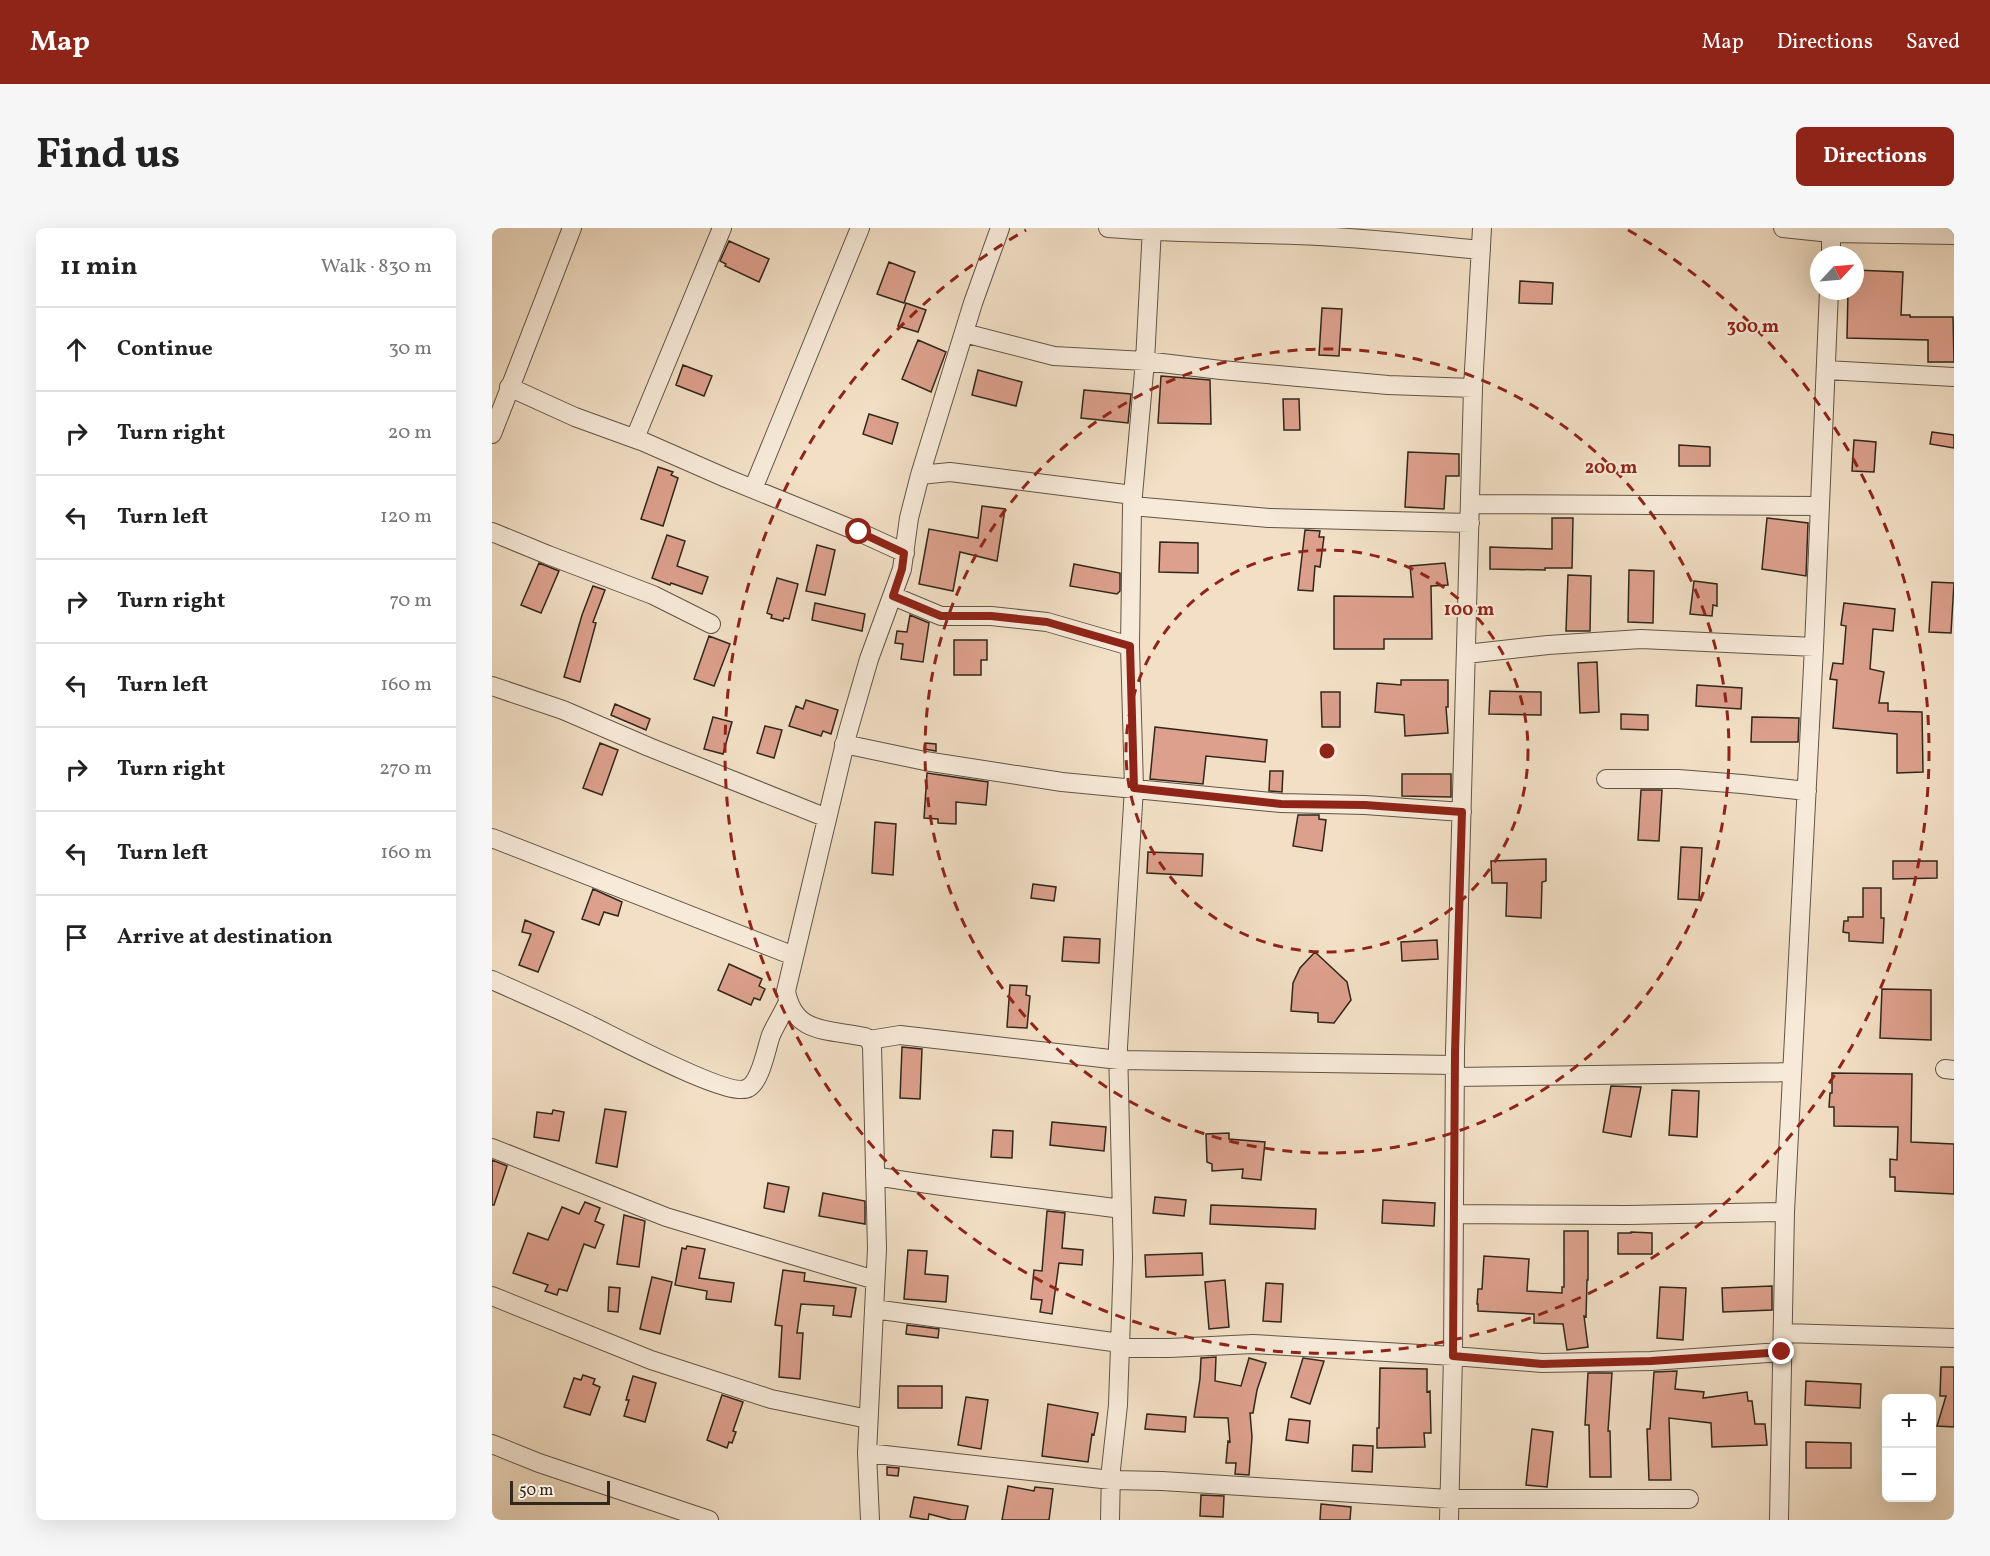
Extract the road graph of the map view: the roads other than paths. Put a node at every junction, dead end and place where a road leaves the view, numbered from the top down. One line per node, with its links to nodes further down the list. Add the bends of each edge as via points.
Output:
1 (572, 228): 18 (street)
2 (722, 228): 21 (street)
3 (860, 228): 23 (street)
4 (1000, 228): 14 (street)
5 (1108, 228): 8 (street)
6 (1482, 228): 12 (street)
7 (1783, 228): 9 (street)
8 (1152, 230): 12 (street, via 1372,239); 15 (street)
9 (1832, 230): 10 (street); 11 (street)
10 (1954, 236)
11 (1831, 246)
12 (1481, 250): 19 (street)
13 (1829, 300): 16 (street)
14 (964, 333): 15 (street, via 1054,356); 22 (street)
15 (1145, 361): 19 (street, via 1389,385); 24 (street)
16 (1826, 370): 17 (street); 26 (street)
17 (1954, 377)
18 (509, 387): 20 (street); 21 (street, via 575,417)
19 (1473, 388): 25 (street)
20 (494, 423)
21 (635, 438): 23 (street)
22 (920, 475): 24 (street, via 950,472); 29 (street)
23 (753, 489): 29 (street)
24 (1132, 501): 27 (street, via 1269,518); 32 (street)
25 (1470, 504): 26 (street); 27 (street)
26 (1820, 506): 33 (street)
27 (1470, 523): 34 (street)
28 (492, 532): 31 (street, via 653,595)
29 (904, 553): 30 (street)
30 (893, 596): 32 (street, via 941,616 1047,622); 36 (street)
31 (711, 624)
32 (1130, 646): 38 (street)
33 (1814, 647): 34 (street, via 1641,639); 39 (street)
34 (1466, 654): 40 (street)
35 (492, 686): 41 (street, via 563,710)
36 (844, 744): 38 (street, via 1062,782); 41 (street)
37 (1606, 779): 39 (street, via 1678,779)
38 (1134, 788): 40 (street, via 1281,804); 47 (street)
39 (1807, 791): 49 (street)
40 (1462, 812): 48 (street)
41 (827, 818): 43 (street)
42 (492, 838): 43 (street)
43 (794, 956): 45 (street, via 786,991)
44 (492, 980): 45 (street, via 653,1057 742,1090 756,1080)
45 (788, 1002): 46 (street, via 806,1026)
46 (869, 1040): 47 (street, via 900,1035); 51 (street, via 873,1058)
47 (1119, 1060): 48 (street); 52 (street)
48 (1455, 1071): 49 (street); 54 (street)
49 (1792, 1072): 53 (street)
50 (492, 1148): 55 (street, via 666,1217)
51 (875, 1176): 52 (street); 55 (street)
52 (1122, 1209): 60 (street)
53 (1785, 1212): 54 (street); 58 (street)
54 (1454, 1214): 62 (street)
55 (875, 1280): 57 (street)
56 (492, 1296): 63 (street, via 651,1360 771,1399)
57 (873, 1309): 60 (street); 63 (street)
58 (1783, 1333): 59 (street); 61 (street)
59 (1954, 1338)
60 (1120, 1346): 62 (street, via 1253,1344); 66 (street)
61 (1782, 1352): 62 (street, via 1542,1364); 73 (street)
62 (1453, 1356): 67 (street)
63 (868, 1419): 65 (street)
64 (492, 1444): 69 (street)
65 (867, 1453): 66 (street); 70 (street)
66 (1111, 1480): 67 (street); 71 (street)
67 (1449, 1499): 68 (street); 72 (street)
68 (1689, 1500)
69 (709, 1520)
70 (870, 1520)
71 (1110, 1520)
72 (1449, 1520)
73 (1779, 1520)

